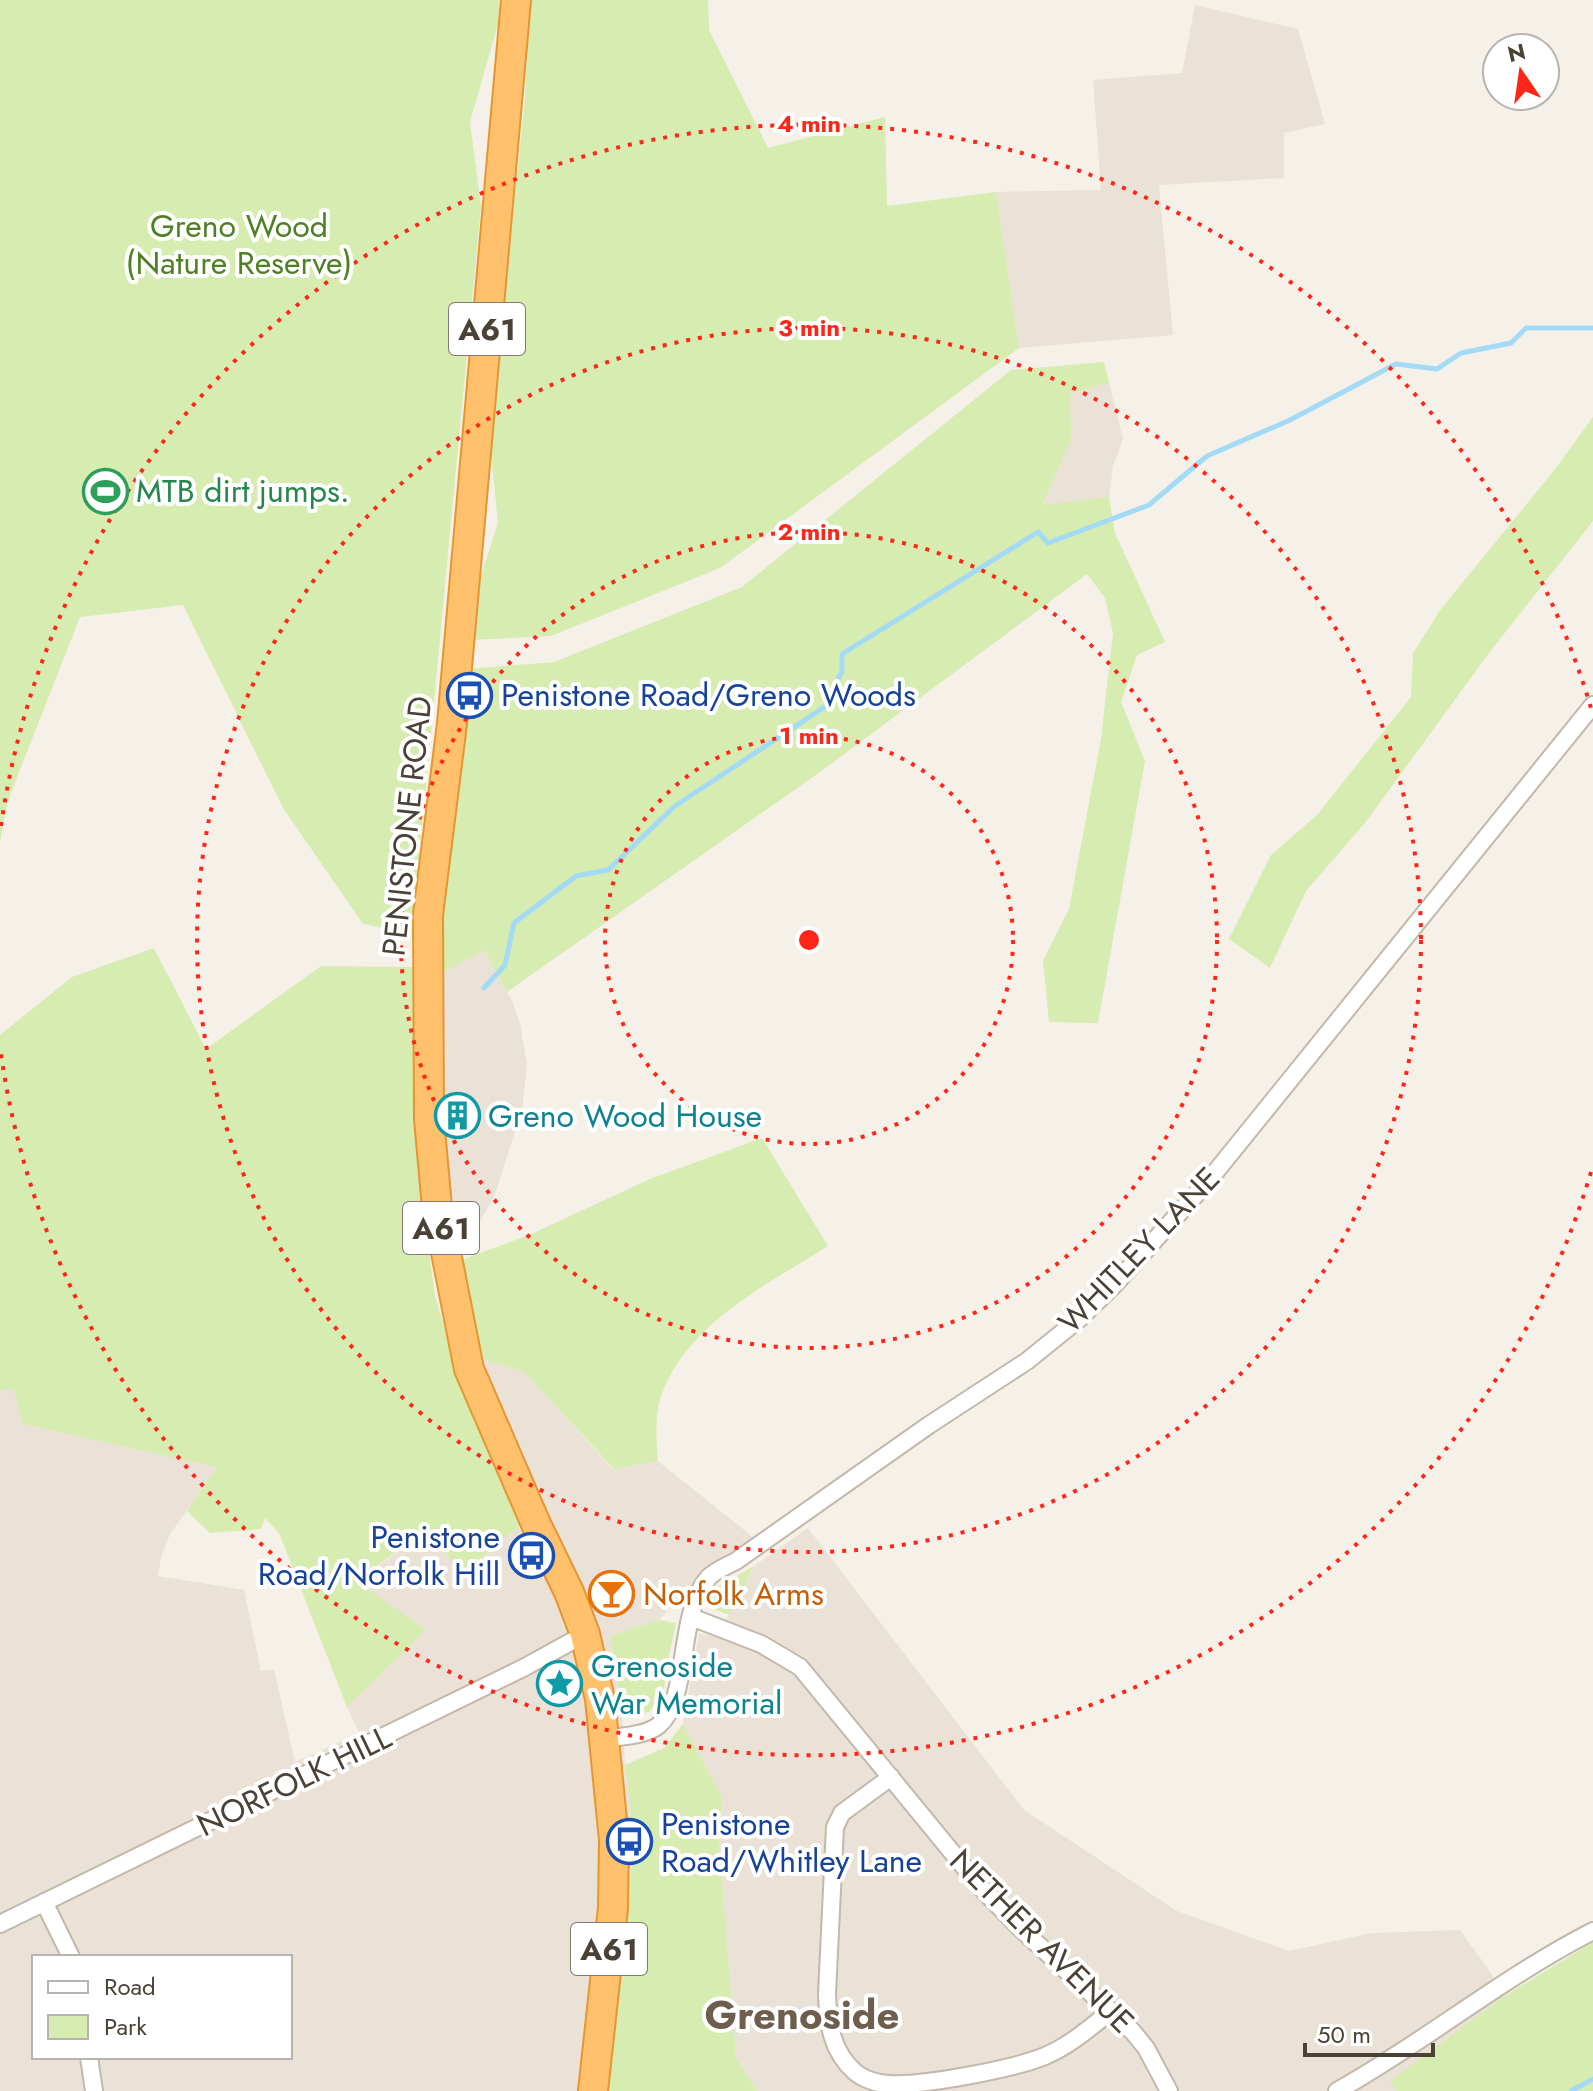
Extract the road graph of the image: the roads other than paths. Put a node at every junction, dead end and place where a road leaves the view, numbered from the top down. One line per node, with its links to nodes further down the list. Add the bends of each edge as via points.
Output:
1 (516, 0): 4 (highway, PENISTONE ROAD / A61, via 452,724 428,915 429,1119 437,1207 469,1369)
2 (1593, 705): 3 (street, WHITLEY LANE, via 1209,1180 1115,1284 1027,1361 713,1574)
3 (691, 1617): 5 (street, WHITLEY LANE, via 667,1715 649,1730); 6 (street, NETHER AVENUE, via 761,1644 800,1667)
4 (585, 1634): 5 (highway, A61); 7 (street, NORFOLK HILL)
5 (605, 1739): 14 (highway, A61, via 614,1840 613,1908)
6 (891, 1777): 11 (street, NETHER AVENUE, via 983,1890); 11 (street, via 842,1813 835,1827 828,2021 837,2049 857,2074 900,2084 1016,2065 1057,2051)
7 (44, 1902): 8 (street, NORFOLK HILL); 10 (street)
8 (0, 1924)
9 (1593, 1931): 16 (street, via 1527,1967)
10 (70, 1955)
11 (1111, 2011): 15 (street, NETHER AVENUE, via 1146,2048)
12 (89, 2059): 13 (street)
13 (92, 2091)
14 (593, 2091)
15 (1169, 2091)
16 (1337, 2091)

